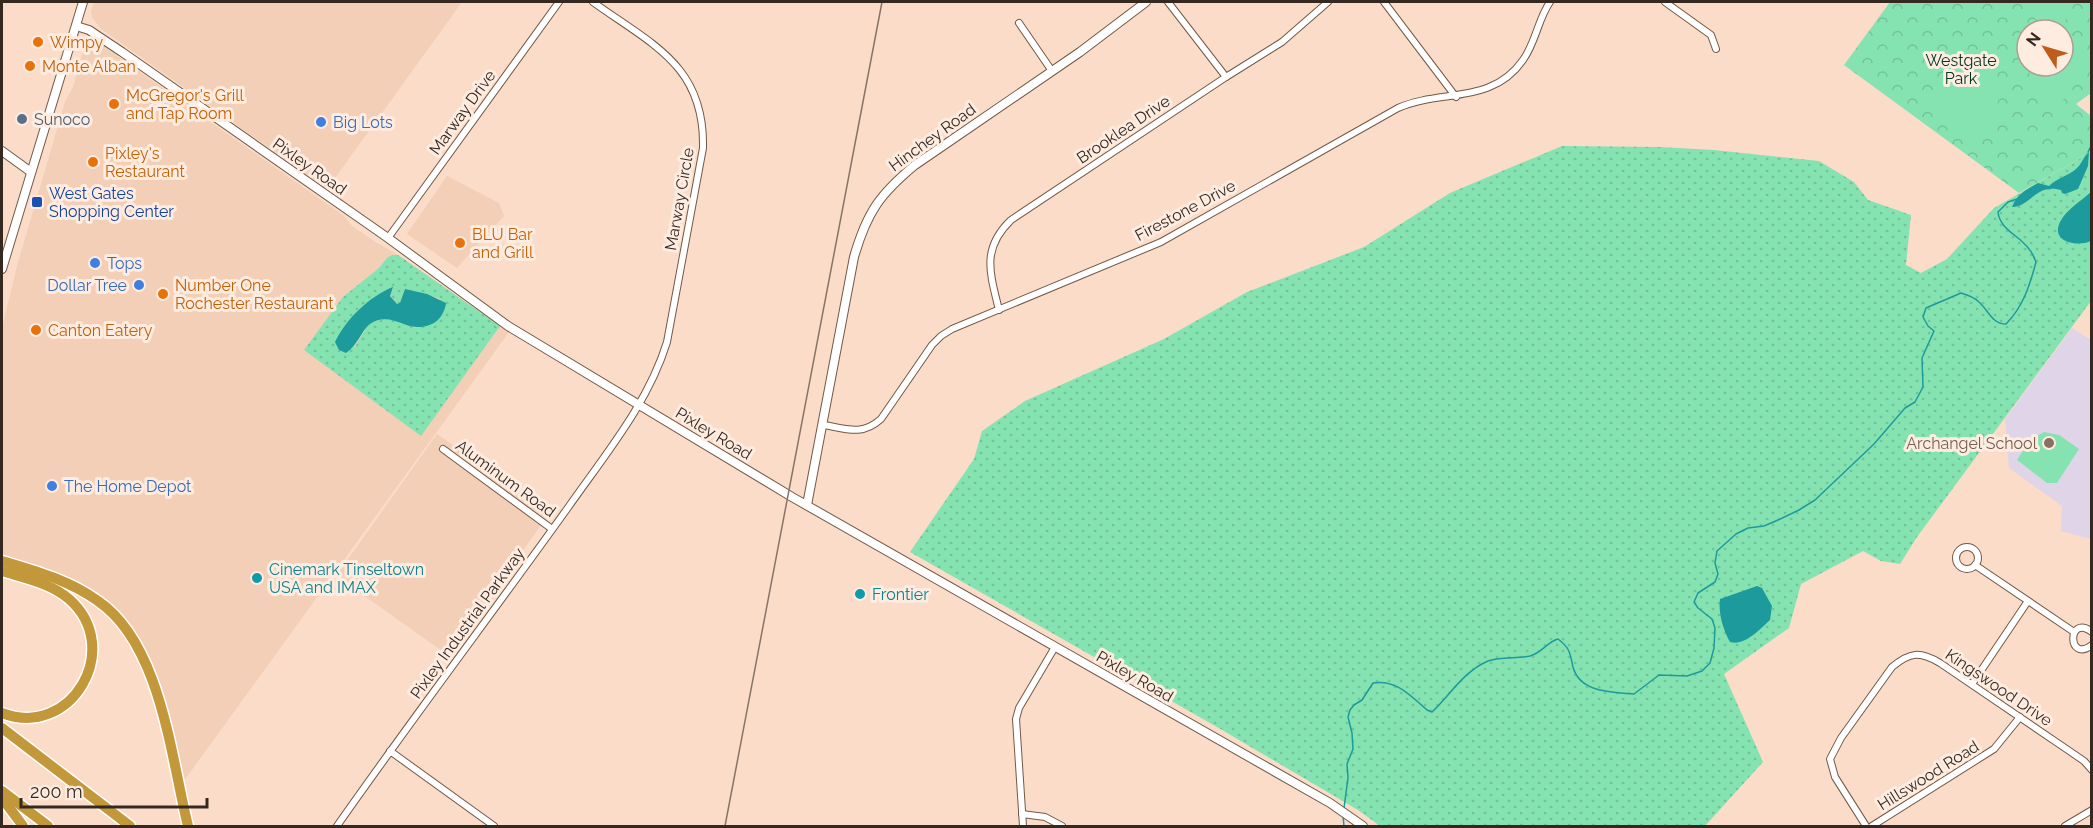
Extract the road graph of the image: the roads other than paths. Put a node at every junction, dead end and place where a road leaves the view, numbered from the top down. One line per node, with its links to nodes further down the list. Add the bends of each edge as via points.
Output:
1 (83, 2): 11 (street)
2 (559, 2): 18 (street, Marway Drive)
3 (592, 2): 21 (street, Marway Circle, via 680,69 693,91 702,120 703,148 667,342)
4 (1146, 2): 13 (street, Hinchey Road)
5 (1167, 2): 14 (street)
6 (1328, 2): 14 (street, Brooklea Drive, via 1282,42)
7 (1384, 2): 15 (street)
8 (1550, 2): 15 (street, Firestone Drive, via 1527,54 1515,70 1495,85)
9 (1665, 2): 12 (street, via 1711,35)
10 (1019, 23): 13 (street)
11 (76, 26): 17 (street); 18 (street, Pixley Road, via 98,35)
12 (1716, 49)
13 (1052, 71): 22 (street, Hinchey Road, via 915,165 880,198 861,232 854,257)
14 (1226, 77): 20 (street, Brooklea Drive, via 1000,230 990,255)
15 (1456, 97): 20 (street, Firestone Drive, via 1425,99 1398,108 1161,242)
16 (2, 151): 17 (street)
17 (31, 172): 19 (street)
18 (388, 238): 21 (street, Pixley Road, via 508,326)
19 (2, 269)
20 (999, 310): 22 (street, Firestone Drive, via 941,336 874,426 855,431)
21 (639, 406): 24 (street, Pixley Road); 25 (street, Pixley Industrial Parkway)
22 (824, 425): 24 (street, Hinchey Road)
23 (443, 449): 25 (street, Aluminum Road)
24 (807, 506): 33 (street, Pixley Road)
25 (552, 529): 38 (street, Pixley Industrial Parkway)
26 (2, 561): 47 (highway, via 78,588 100,602 129,634 157,691)
27 (1975, 565): 29 (street)
28 (2, 571): 35 (highway, via 55,589 68,598 84,617 93,654 84,683 61,708 31,717)
29 (2028, 601): 30 (street); 34 (street)
30 (2074, 632): 31 (street, via 2084,628); 32 (street, via 2076,647 2086,649)
31 (2091, 632)
32 (2091, 645)
33 (1055, 648): 43 (street, via 1016,719); 52 (street, Pixley Road)
34 (1972, 684): 36 (street, Kingswood Drive); 53 (street, Kingswood Drive, via 1922,654 1910,655 1892,667 1830,759 1835,777)
35 (2, 713)
36 (2020, 717): 39 (street, Kingswood Drive, via 2084,761); 54 (street, Hillswood Road, via 1994,749)
37 (2, 728): 46 (highway)
38 (390, 751): 48 (street, Pixley Industrial Parkway); 49 (street)
39 (2091, 770)
40 (2, 791): 45 (highway)
41 (2, 798): 44 (highway)
42 (2091, 810): 55 (street)
43 (1022, 814): 50 (street); 51 (street, via 1045,817)
44 (23, 826)
45 (48, 826)
46 (130, 826)
47 (188, 826)
48 (337, 826)
49 (494, 826)
50 (1023, 826)
51 (1062, 826)
52 (1363, 826)
53 (1866, 826)
54 (1872, 826)
55 (2065, 826)

